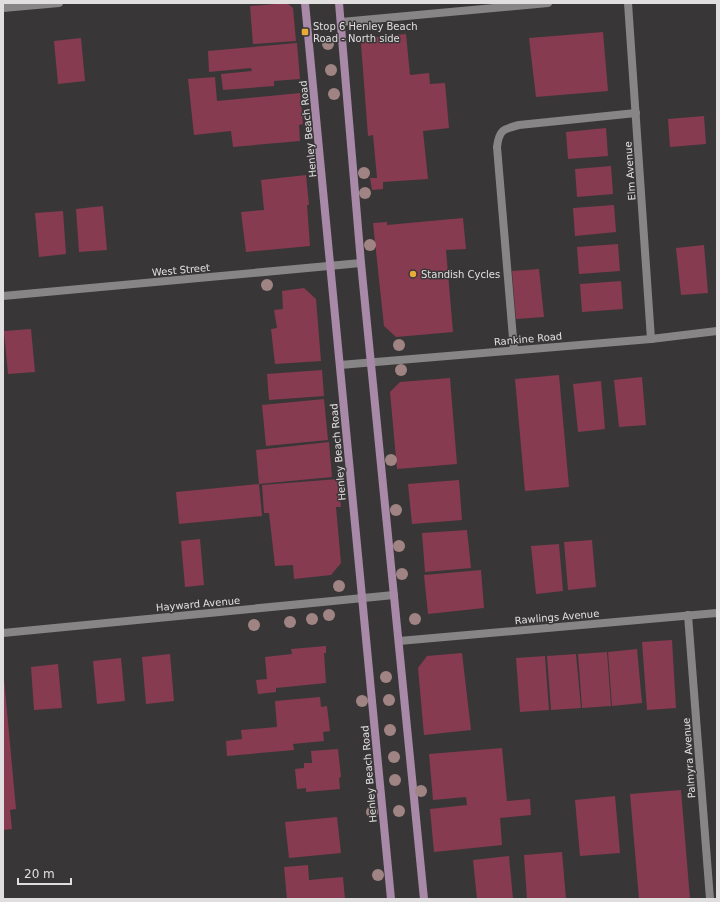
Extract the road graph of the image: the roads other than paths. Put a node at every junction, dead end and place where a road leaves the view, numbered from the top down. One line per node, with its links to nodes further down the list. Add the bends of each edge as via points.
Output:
1 (59, 3): 6 (street)
2 (305, 3): 10 (main road, Henley Beach Road)
3 (339, 3): 7 (main road)
4 (548, 3): 7 (street)
5 (628, 3): 8 (street, Elm Avenue)
6 (3, 8)
7 (341, 22): 9 (main road)
8 (636, 113): 13 (street, Elm Avenue); 14 (street, via 519,125 508,128 498,137)
9 (361, 263): 10 (street, West Street); 15 (main road)
10 (331, 267): 11 (street, West Street); 16 (main road, Henley Beach Road)
11 (3, 296)
12 (717, 331): 13 (street, Rankine Road)
13 (651, 338): 14 (street, Rankine Road)
14 (514, 350): 15 (street, Rankine Road)
15 (371, 362): 16 (street, Rankine Road); 17 (main road)
16 (340, 365): 18 (main road, Henley Beach Road)
17 (394, 595): 18 (street, Hayward Avenue); 22 (main road)
18 (362, 598): 21 (street, Hayward Avenue); 23 (main road, Henley Beach Road)
19 (717, 613): 20 (street, Rawlings Avenue)
20 (688, 615): 22 (street, Rawlings Avenue); 25 (street, Palmyra Avenue)
21 (3, 633)
22 (398, 641): 24 (main road)
23 (391, 899)
24 (424, 899)
25 (710, 899)

